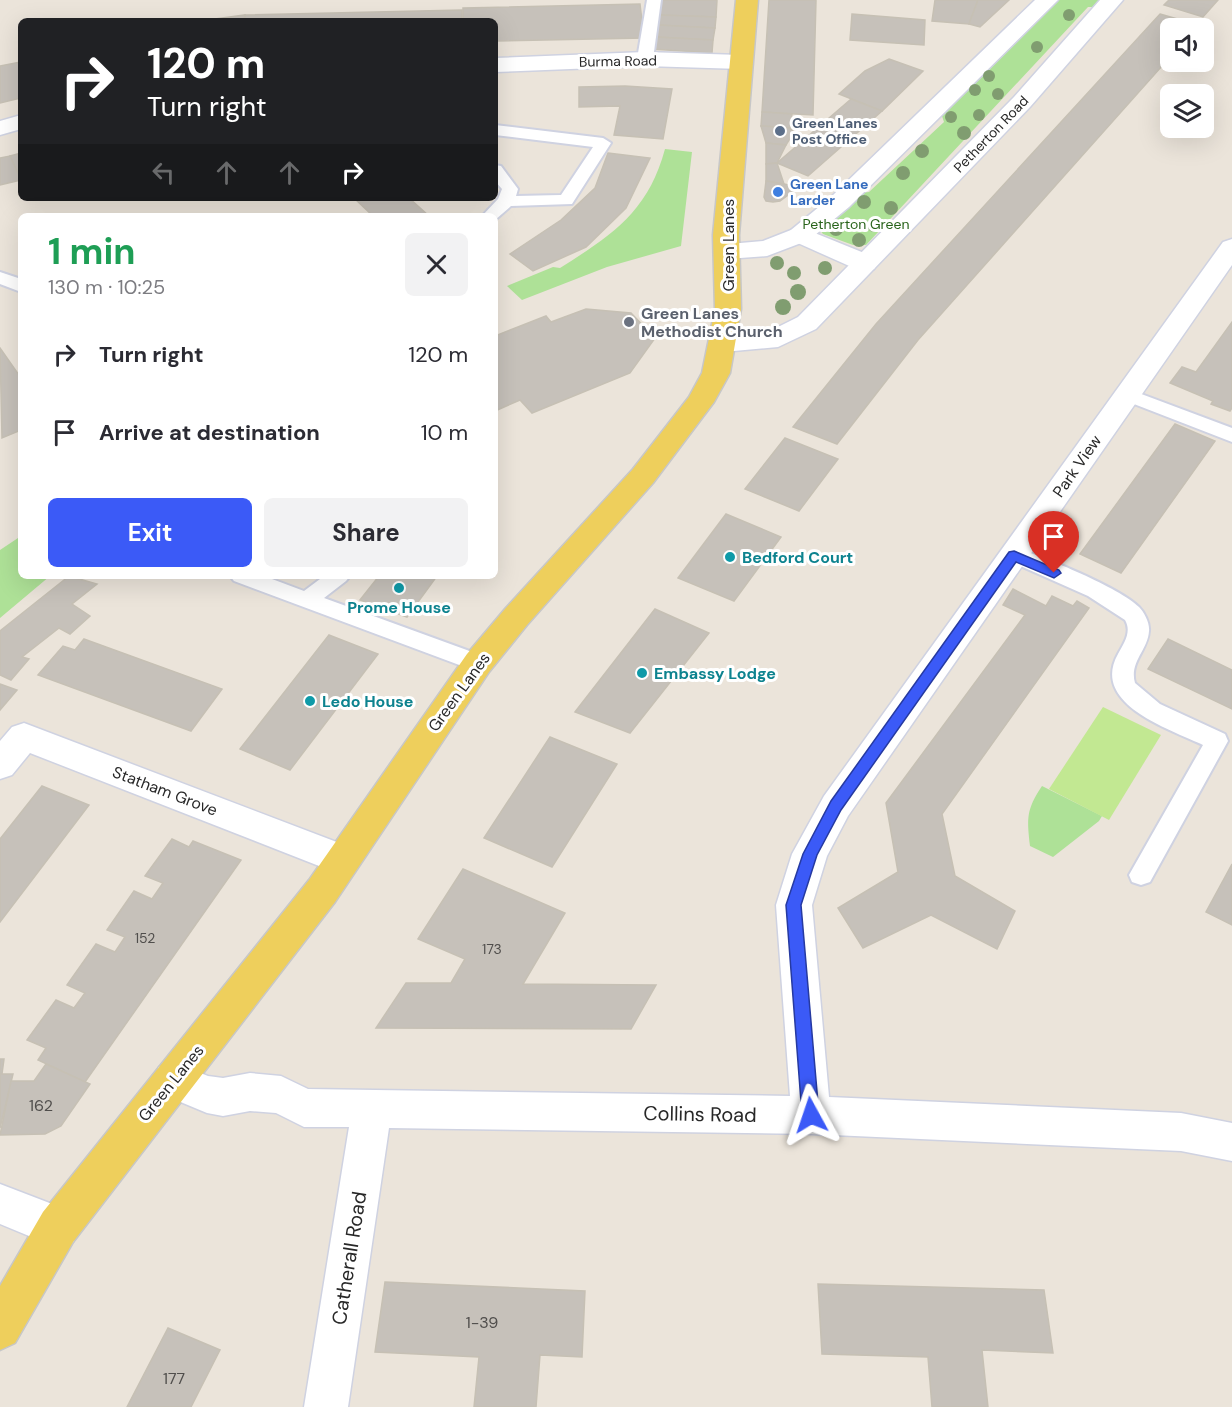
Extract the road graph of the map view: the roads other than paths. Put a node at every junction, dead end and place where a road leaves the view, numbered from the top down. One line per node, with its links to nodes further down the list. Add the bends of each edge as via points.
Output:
1 (654, 0): 5 (lane)
2 (747, 0): 6 (main road, Green Lanes)
3 (1047, 0): 14 (street, via 840,202)
4 (1112, 0): 17 (street, Petherton Road, via 1022,102)
5 (645, 59): 6 (street, Burma Road); 7 (street, Burma Road)
6 (741, 62): 16 (main road, Green Lanes, via 728,191)
7 (498, 65)
8 (18, 123): 9 (street)
9 (0, 128)
10 (498, 130): 12 (lane, via 603,143 566,201)
11 (498, 174): 12 (lane, via 510,189)
12 (506, 201): 13 (lane)
13 (494, 213)
14 (800, 235): 16 (street, via 767,248); 17 (street)
15 (1232, 247): 21 (street, Park View)
16 (727, 251): 20 (main road, Green Lanes, via 728,309)
17 (865, 263): 20 (street, Petherton Road, via 807,323 793,331 762,341)
18 (0, 277): 19 (lane)
19 (18, 285)
20 (723, 344): 27 (main road, Green Lanes, via 716,373 673,438)
21 (1128, 395): 22 (lane); 23 (street, Park View)
22 (1232, 435)
23 (1014, 555): 30 (lane, via 1115,601 1132,613 1140,629 1121,666 1124,687 1134,698 1217,741); 33 (street, Park View, via 836,806 810,854 794,905)
24 (250, 579): 26 (lane)
25 (335, 579): 26 (lane)
26 (308, 599): 27 (lane)
27 (478, 663): 29 (main road, Green Lanes)
28 (0, 765): 29 (street, Statham Grove, via 24,736)
29 (342, 860): 31 (main road, Green Lanes, via 290,933)
30 (1140, 874)
31 (173, 1080): 32 (street, Collins Road, via 223,1097 266,1093 281,1095 304,1108); 36 (main road, Green Lanes)
32 (372, 1110): 33 (street, Collins Road); 38 (street, Catherall Road)
33 (811, 1115): 34 (street, Collins Road, via 1181,1132)
34 (1232, 1142)
35 (0, 1204): 36 (street)
36 (57, 1227): 37 (main road, Green Lanes)
37 (0, 1328)
38 (326, 1407)

